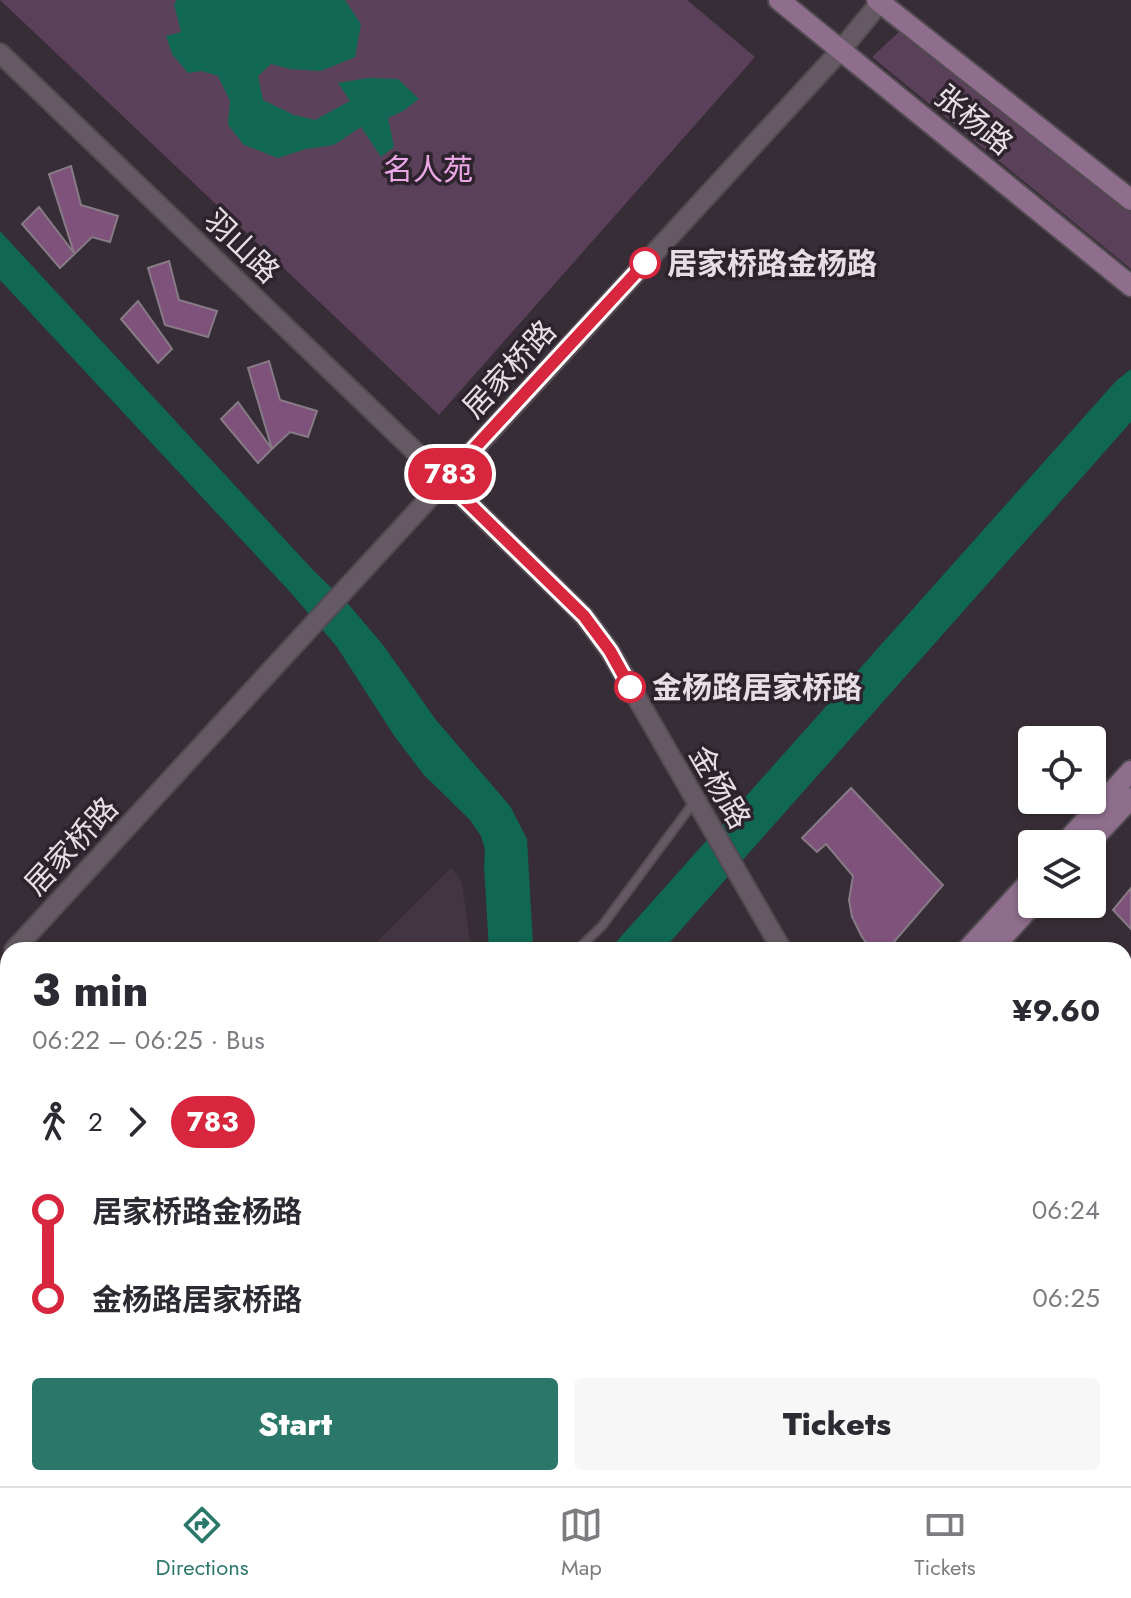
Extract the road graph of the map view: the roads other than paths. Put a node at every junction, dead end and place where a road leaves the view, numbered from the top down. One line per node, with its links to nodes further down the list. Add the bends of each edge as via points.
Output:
1 (779, 0): 3 (main road, 张杨路)
2 (879, 1): 3 (street, 居家桥路); 5 (main road, 张杨路)
3 (841, 50): 6 (main road, 张杨路); 7 (street, 居家桥路)
4 (0, 53): 7 (street, 羽山路)
5 (1131, 200)
6 (1131, 286)
7 (445, 480): 10 (street, 金杨路, via 584,616); 15 (street, 居家桥路)
8 (1131, 771): 11 (main road)
9 (1131, 798): 12 (main road)
10 (701, 808): 16 (lane); 17 (street, 金杨路)
11 (1077, 830)
12 (1101, 830)
13 (1018, 894): 18 (main road)
14 (1020, 918): 19 (main road)
15 (21, 942)
16 (585, 942)
17 (777, 942)
18 (974, 942)
19 (998, 942)

